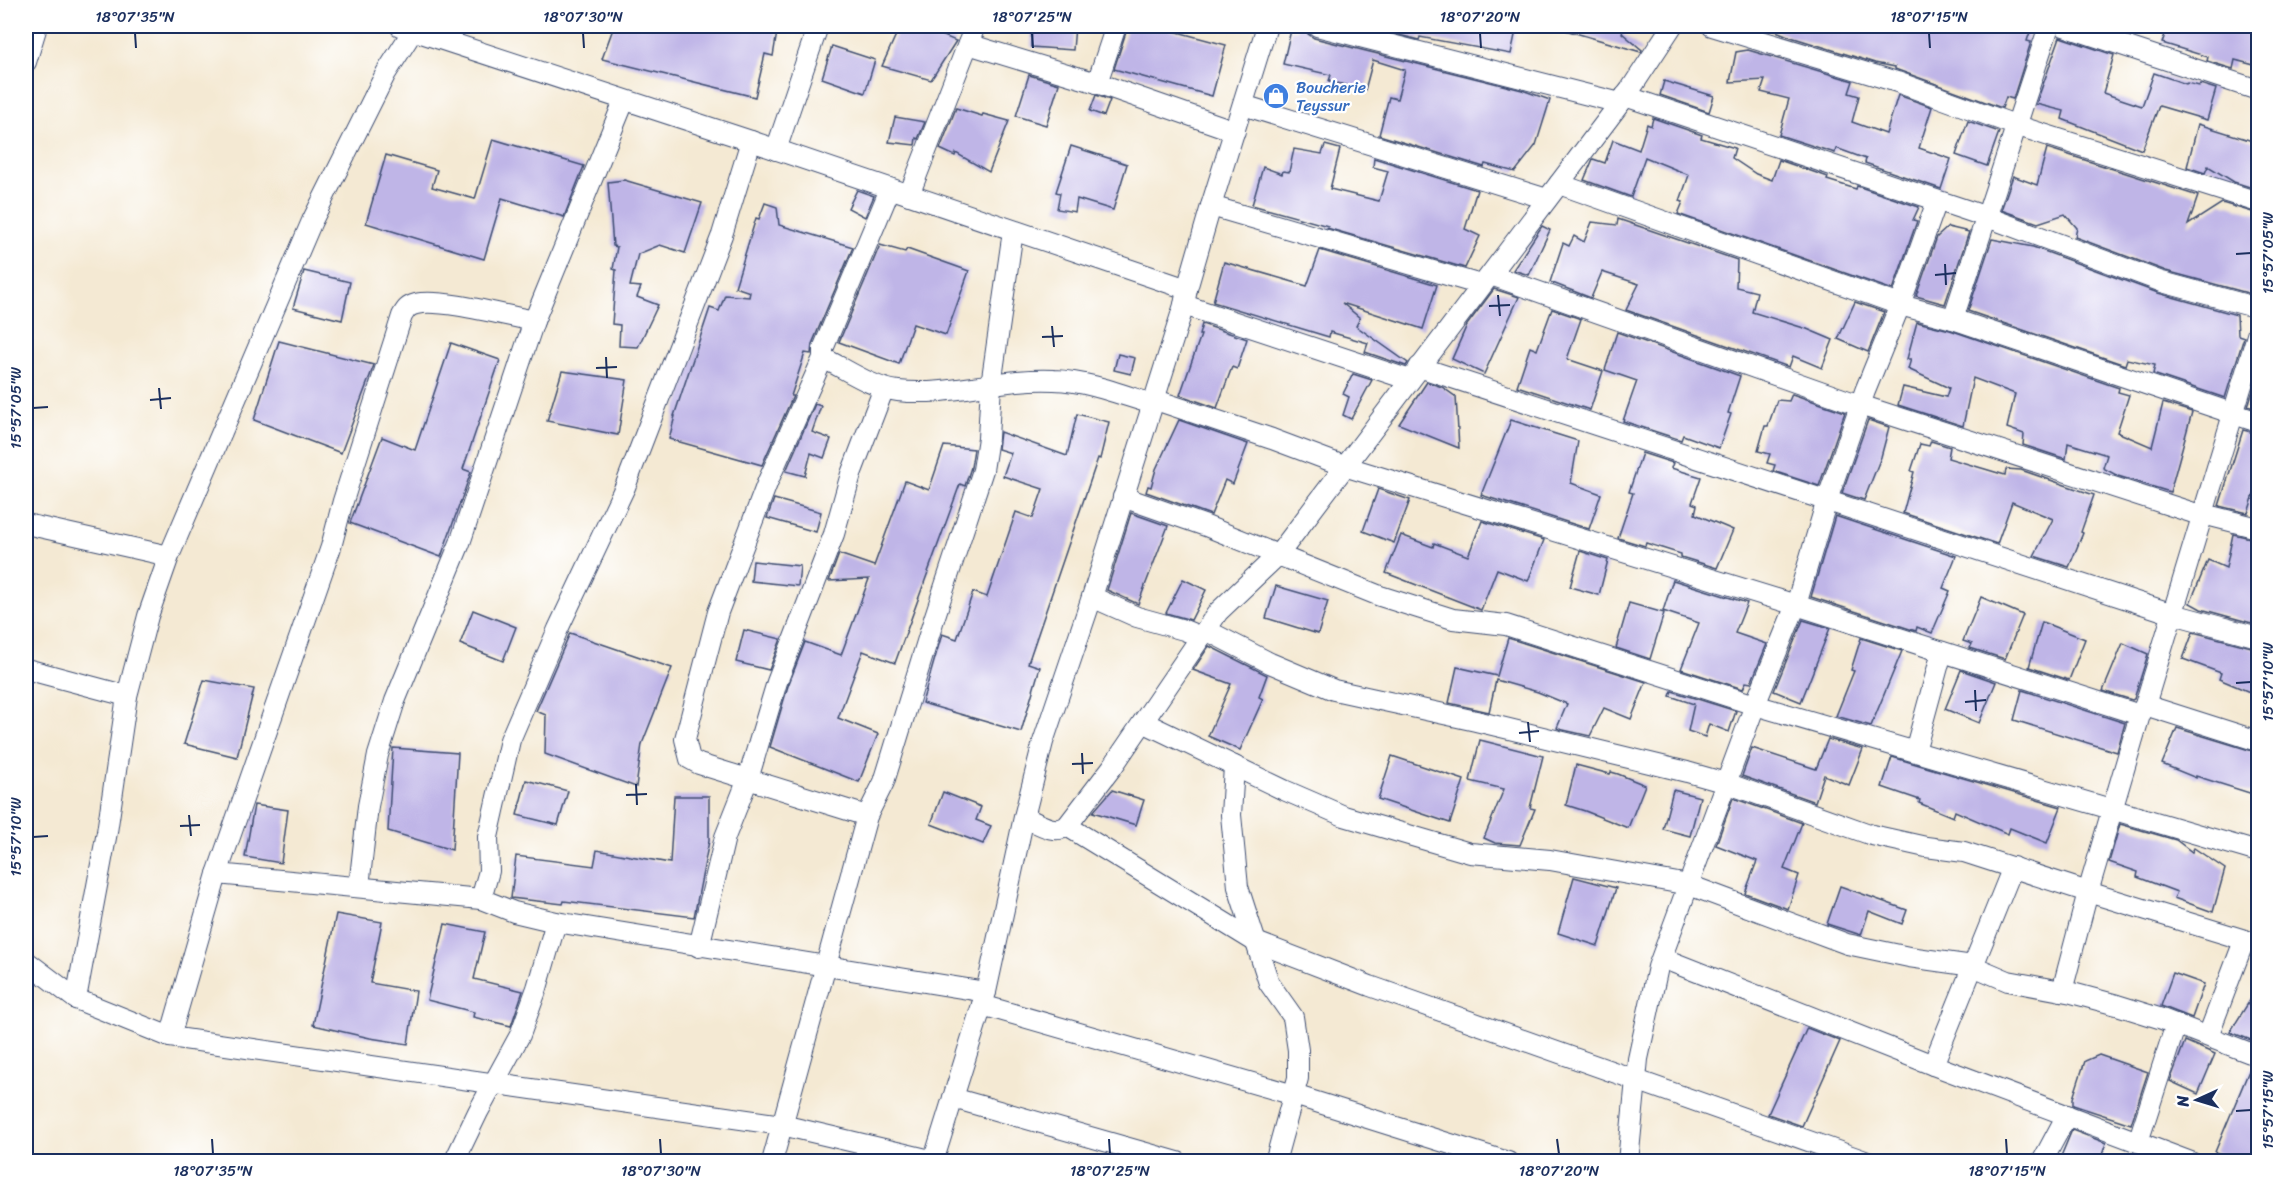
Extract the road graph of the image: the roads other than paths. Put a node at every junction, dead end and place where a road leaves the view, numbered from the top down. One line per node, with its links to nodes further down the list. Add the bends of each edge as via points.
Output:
1 (37, 26): 12 (street)
2 (818, 26): 21 (street)
3 (1116, 26): 13 (street)
4 (1267, 26): 17 (street)
5 (1317, 26): 15 (street)
6 (1672, 26): 15 (street)
7 (1712, 26): 18 (street, via 1897,82)
8 (2049, 26): 18 (street)
9 (2064, 26): 14 (street)
10 (410, 27): 16 (street); 52 (street, via 312,221)
11 (971, 34): 13 (street); 24 (street)
12 (26, 62)
13 (1097, 83): 19 (street)
14 (2259, 90)
15 (1622, 100): 23 (street); 25 (street)
16 (624, 101): 20 (street); 35 (street)
17 (1243, 105): 19 (street); 23 (street)
18 (2015, 125): 26 (street); 28 (street)
19 (1234, 131): 27 (street)
20 (752, 141): 21 (street); 79 (street, via 722,235 624,487 510,740 488,837 489,871)
21 (776, 150): 22 (street)
22 (890, 189): 24 (street); 37 (street, via 823,349)
23 (1553, 192): 30 (street); 32 (street)
24 (909, 195): 29 (street)
25 (1937, 201): 28 (street); 32 (street)
26 (2259, 202)
27 (1211, 206): 30 (street); 31 (street)
28 (1986, 217): 33 (street, via 2162,282); 34 (street)
29 (1013, 231): 31 (street); 39 (street)
30 (1486, 280): 38 (street); 42 (street)
31 (1186, 297): 38 (street); 41 (street)
32 (1900, 305): 34 (street); 42 (street)
33 (2259, 308)
34 (1953, 319): 43 (street)
35 (534, 321): 75 (street, via 435,303 408,307 402,316 331,547); 77 (street, via 460,543 380,747 368,806)
36 (2259, 332): 43 (street)
37 (823, 358): 40 (street); 67 (street, via 768,482 718,612 686,739 690,759)
38 (1414, 374): 45 (street); 47 (street)
39 (991, 385): 40 (street, via 944,391); 41 (street, via 1053,380); 70 (street, via 983,470 885,782)
40 (884, 387): 67 (street, via 851,474 834,534 777,682)
41 (1152, 401): 45 (street); 46 (street)
42 (1860, 405): 47 (street); 48 (street)
43 (2233, 414): 44 (street); 48 (street)
44 (2259, 422)
45 (1344, 466): 51 (street); 54 (street)
46 (1123, 497): 51 (street); 53 (street)
47 (1827, 500): 54 (street); 55 (street)
48 (2203, 515): 50 (street); 55 (street)
49 (26, 524): 52 (street)
50 (2259, 528)
51 (1278, 555): 56 (street, via 1218,612); 61 (street, via 1380,596 1443,616 1506,625)
52 (169, 556): 60 (street)
53 (1092, 597): 56 (street, via 1137,616); 71 (street, via 1043,742)
54 (1796, 605): 58 (street); 61 (street)
55 (2173, 614): 57 (street); 62 (street)
56 (1203, 634): 63 (street); 68 (street, via 1334,690)
57 (2259, 637)
58 (1942, 652): 62 (street); 65 (street)
59 (26, 669): 60 (street)
60 (127, 696): 90 (street)
61 (1755, 705): 65 (street); 68 (street)
62 (2142, 710): 64 (street); 69 (street)
63 (1143, 722): 66 (street); 72 (street)
64 (2259, 741)
65 (1915, 751): 69 (street)
66 (1234, 766): 76 (street, via 1344,816 1470,853 1550,860); 81 (street, via 1231,815 1235,866)
67 (748, 779): 70 (street); 83 (street, via 725,837)
68 (1726, 783): 74 (street, via 1872,835 1964,852); 76 (street)
69 (2113, 809): 73 (street); 78 (street)
70 (867, 816): 86 (street)
71 (1024, 817): 72 (street, via 1053,830); 89 (street)
72 (1067, 826): 81 (street)
73 (2259, 852)
74 (2013, 867): 78 (street); 87 (street)
75 (217, 874): 77 (street); 93 (street)
76 (1689, 885): 84 (street); 87 (street, via 1847,944)
77 (359, 887): 79 (street)
78 (2088, 892): 82 (street); 88 (street)
79 (481, 899): 80 (street)
80 (556, 922): 83 (street); 97 (street, via 534,1000)
81 (1256, 942): 96 (street); 98 (street, via 1269,983 1293,1017 1298,1050 1298,1078)
82 (2251, 942): 92 (street)
83 (699, 947): 86 (street)
84 (1662, 958): 95 (street); 96 (street)
85 (26, 961): 90 (street)
86 (826, 965): 89 (street); 101 (street)
87 (1973, 966): 88 (street, via 2008,981); 95 (street)
88 (2062, 991): 91 (street)
89 (984, 998): 98 (street); 99 (street)
90 (76, 999): 93 (street)
91 (2176, 1024): 92 (street); 102 (street)
92 (2208, 1036): 94 (street)
93 (170, 1037): 97 (street)
94 (2259, 1056)
95 (1933, 1065): 100 (street)
96 (1635, 1080): 109 (street); 110 (street)
97 (494, 1084): 101 (street); 103 (street)
98 (1293, 1095): 107 (street); 108 (street)
99 (953, 1098): 105 (street); 106 (street)
100 (2067, 1115): 102 (street); 111 (street)
101 (782, 1125): 104 (street); 105 (street)
102 (2138, 1142): 112 (street)
103 (454, 1161)
104 (772, 1161)
105 (935, 1161)
106 (1178, 1161)
107 (1275, 1161)
108 (1508, 1161)
109 (1628, 1161)
110 (1868, 1161)
111 (2042, 1161)
112 (2191, 1161)

